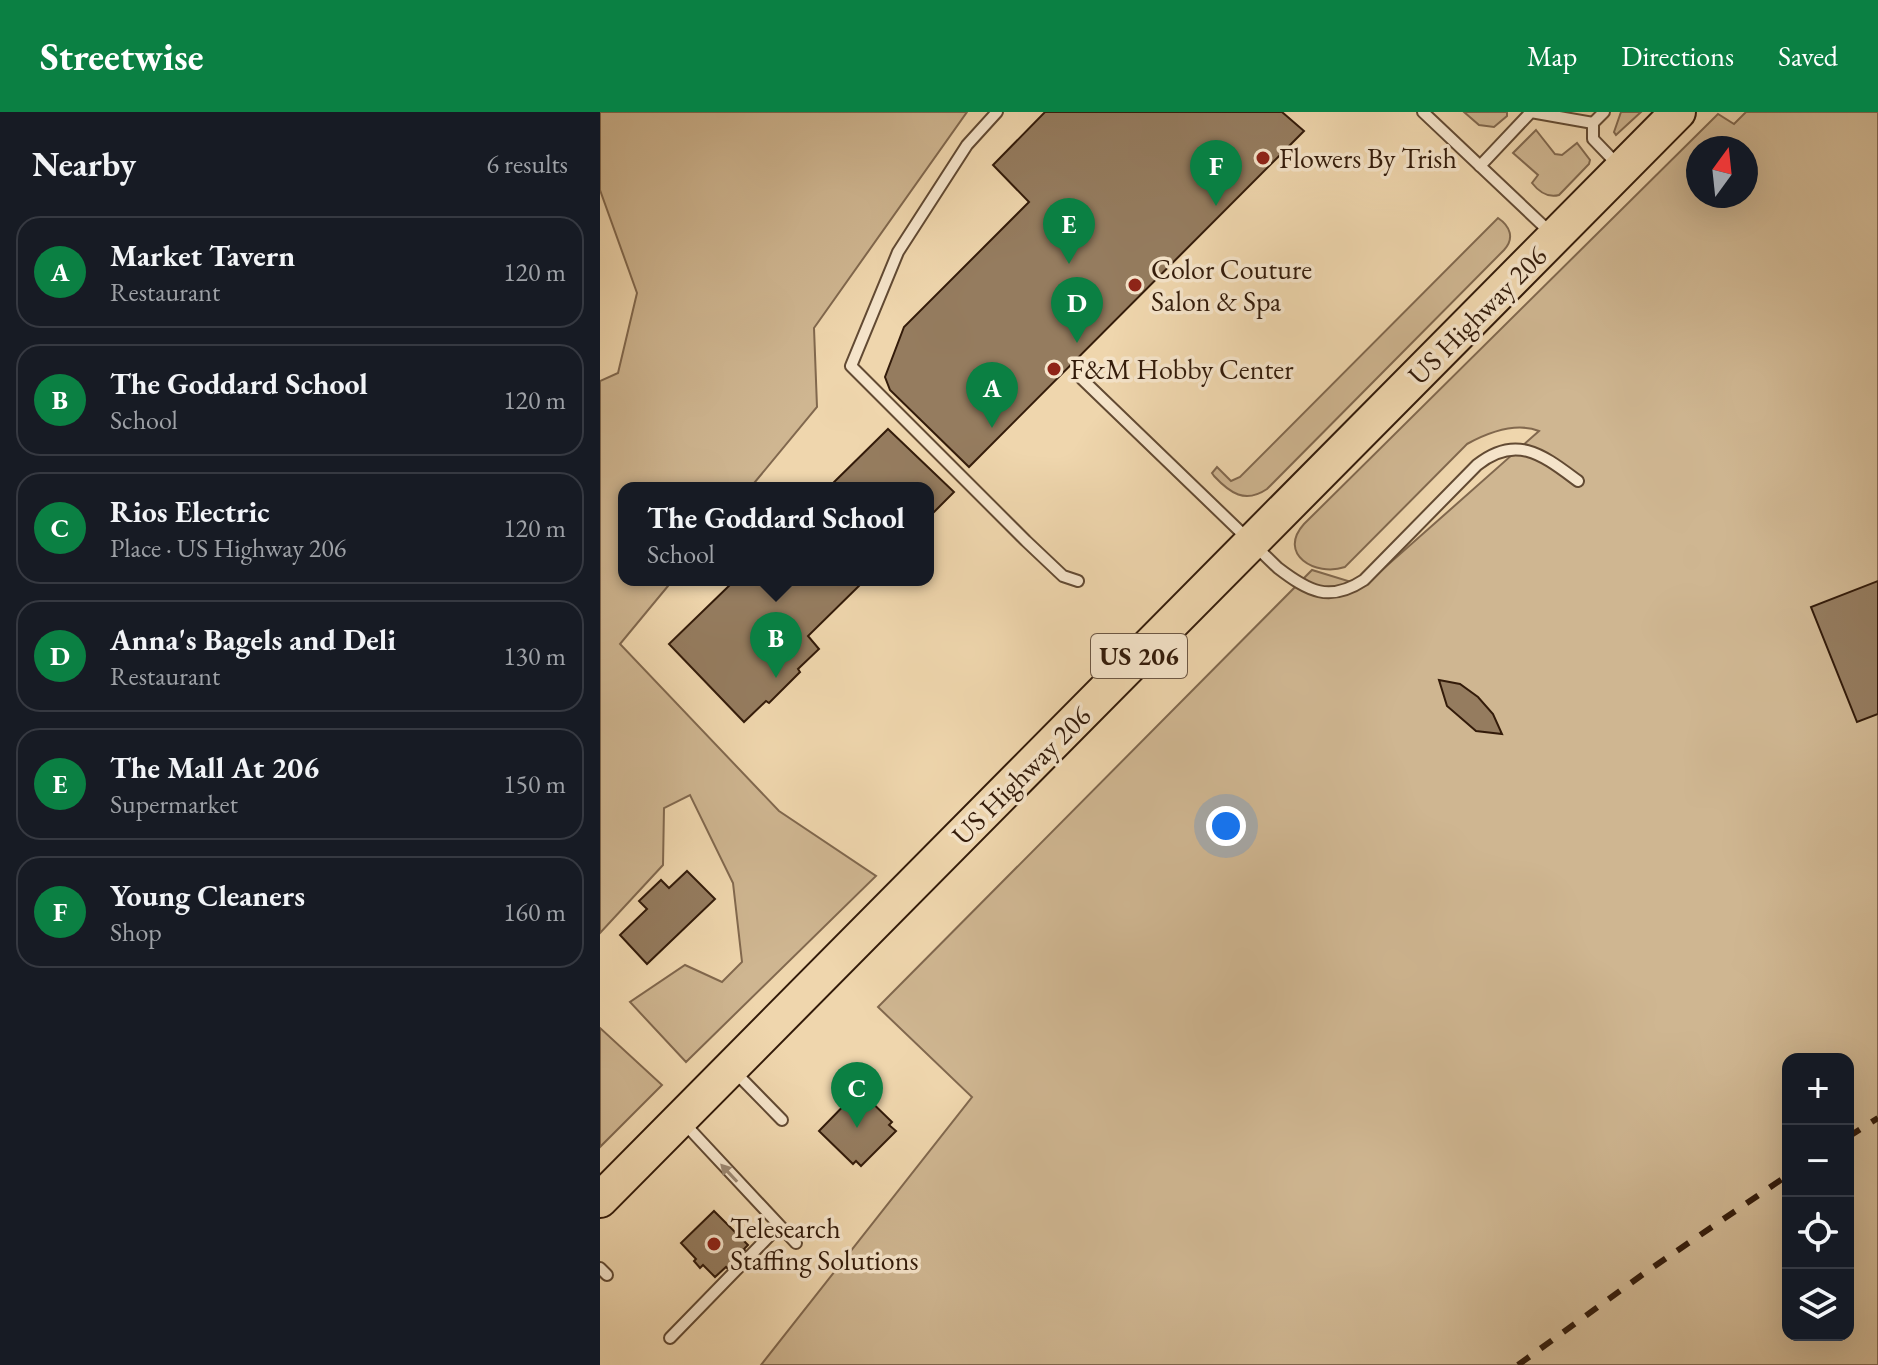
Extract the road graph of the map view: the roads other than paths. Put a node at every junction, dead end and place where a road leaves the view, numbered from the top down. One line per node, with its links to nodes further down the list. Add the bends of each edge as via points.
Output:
1 (997, 112): 12 (lane, via 967,145 898,252 851,366 1054,567)
2 (1423, 112): 6 (lane)
3 (1604, 112): 5 (lane)
4 (1678, 112): 7 (highway, US Highway 206 / US 206)
5 (1593, 123): 6 (lane, via 1531,112); 7 (lane, via 1593,139)
6 (1480, 166): 8 (lane)
7 (1622, 169): 8 (highway, US Highway 206 / US 206)
8 (1555, 237): 11 (highway, US Highway 206 / US 206)
9 (1082, 379): 11 (lane)
10 (1578, 481): 11 (lane, via 1532,451 1493,455 1364,580 1341,591 1301,586)
11 (1253, 541): 13 (highway, US Highway 206 / US 206)
12 (1078, 581)
13 (731, 1067): 14 (highway, US Highway 206 / US 206); 15 (lane)
14 (680, 1119): 16 (highway, US Highway 206 / US 206); 17 (lane, one-way to 14)
15 (782, 1120)
16 (600, 1200)
17 (779, 1226): 18 (lane); 19 (lane)
18 (796, 1243)
19 (670, 1338)

